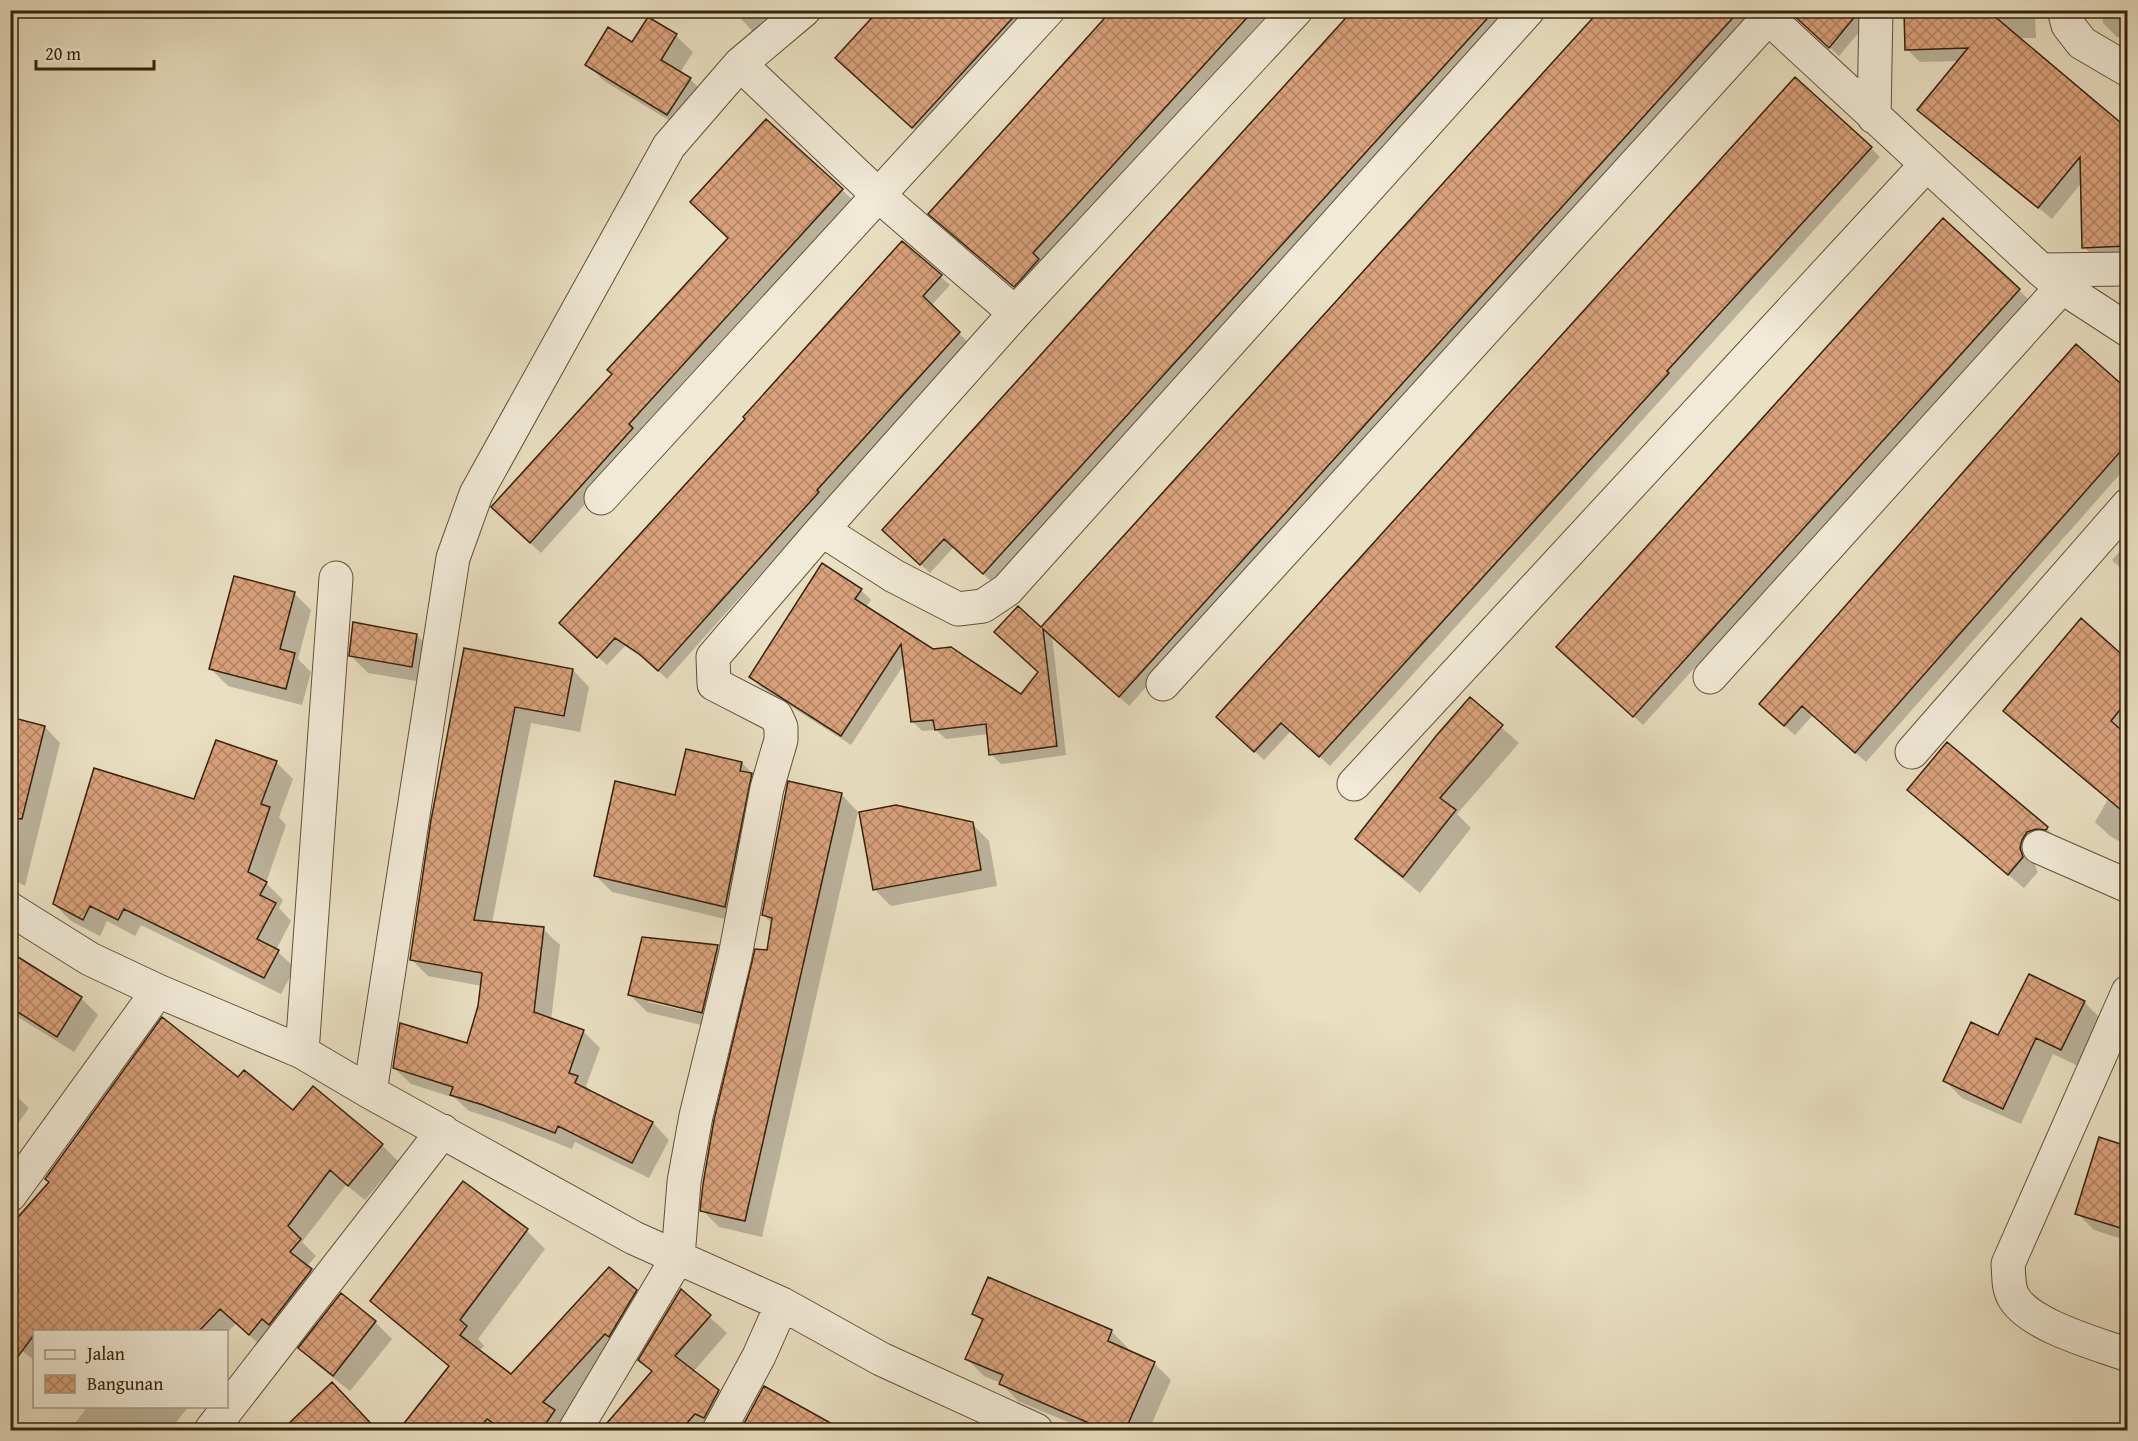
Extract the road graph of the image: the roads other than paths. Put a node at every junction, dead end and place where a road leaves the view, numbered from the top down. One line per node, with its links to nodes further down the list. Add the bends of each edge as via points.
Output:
1 (804, 10): 8 (street)
2 (1048, 10): 12 (street)
3 (1296, 10): 15 (street)
4 (1528, 10): 19 (street, via 1007,590 983,606 958,609 894,576)
5 (1876, 10): 10 (street)
6 (2064, 10): 9 (street, via 2068,26 2082,43)
7 (1773, 16): 10 (street); 22 (street)
8 (740, 64): 12 (street); 31 (street, via 669,146 476,494 453,558)
9 (2127, 70)
10 (1874, 117): 11 (street)
11 (1926, 165): 14 (street); 24 (street)
12 (878, 195): 15 (street); 17 (street)
13 (2127, 268): 14 (street)
14 (2051, 279): 16 (street); 21 (street)
15 (1015, 312): 19 (street)
16 (2127, 330)
17 (601, 498)
18 (2127, 505): 23 (street)
19 (822, 530): 34 (street, via 713,657 714,684 776,716 781,740 767,788 735,957 696,1116 684,1182)
20 (336, 578): 30 (street)
21 (1710, 677)
22 (1163, 684)
23 (1912, 752)
24 (1354, 784)
25 (2039, 847): 26 (street)
26 (2127, 886)
27 (10, 909): 28 (street, via 90,959)
28 (158, 991): 30 (street); 33 (street)
29 (2127, 992): 36 (street, via 2008,1264 2014,1299 2028,1313 2044,1324)
30 (302, 1052): 31 (street)
31 (370, 1092): 32 (street)
32 (443, 1131): 34 (street, via 625,1233); 37 (street)
33 (10, 1195)
34 (678, 1257): 35 (street); 38 (street)
35 (782, 1304): 39 (street); 40 (street, via 881,1359)
36 (2127, 1355)
37 (214, 1429)
38 (575, 1431)
39 (719, 1431)
40 (1036, 1431)

